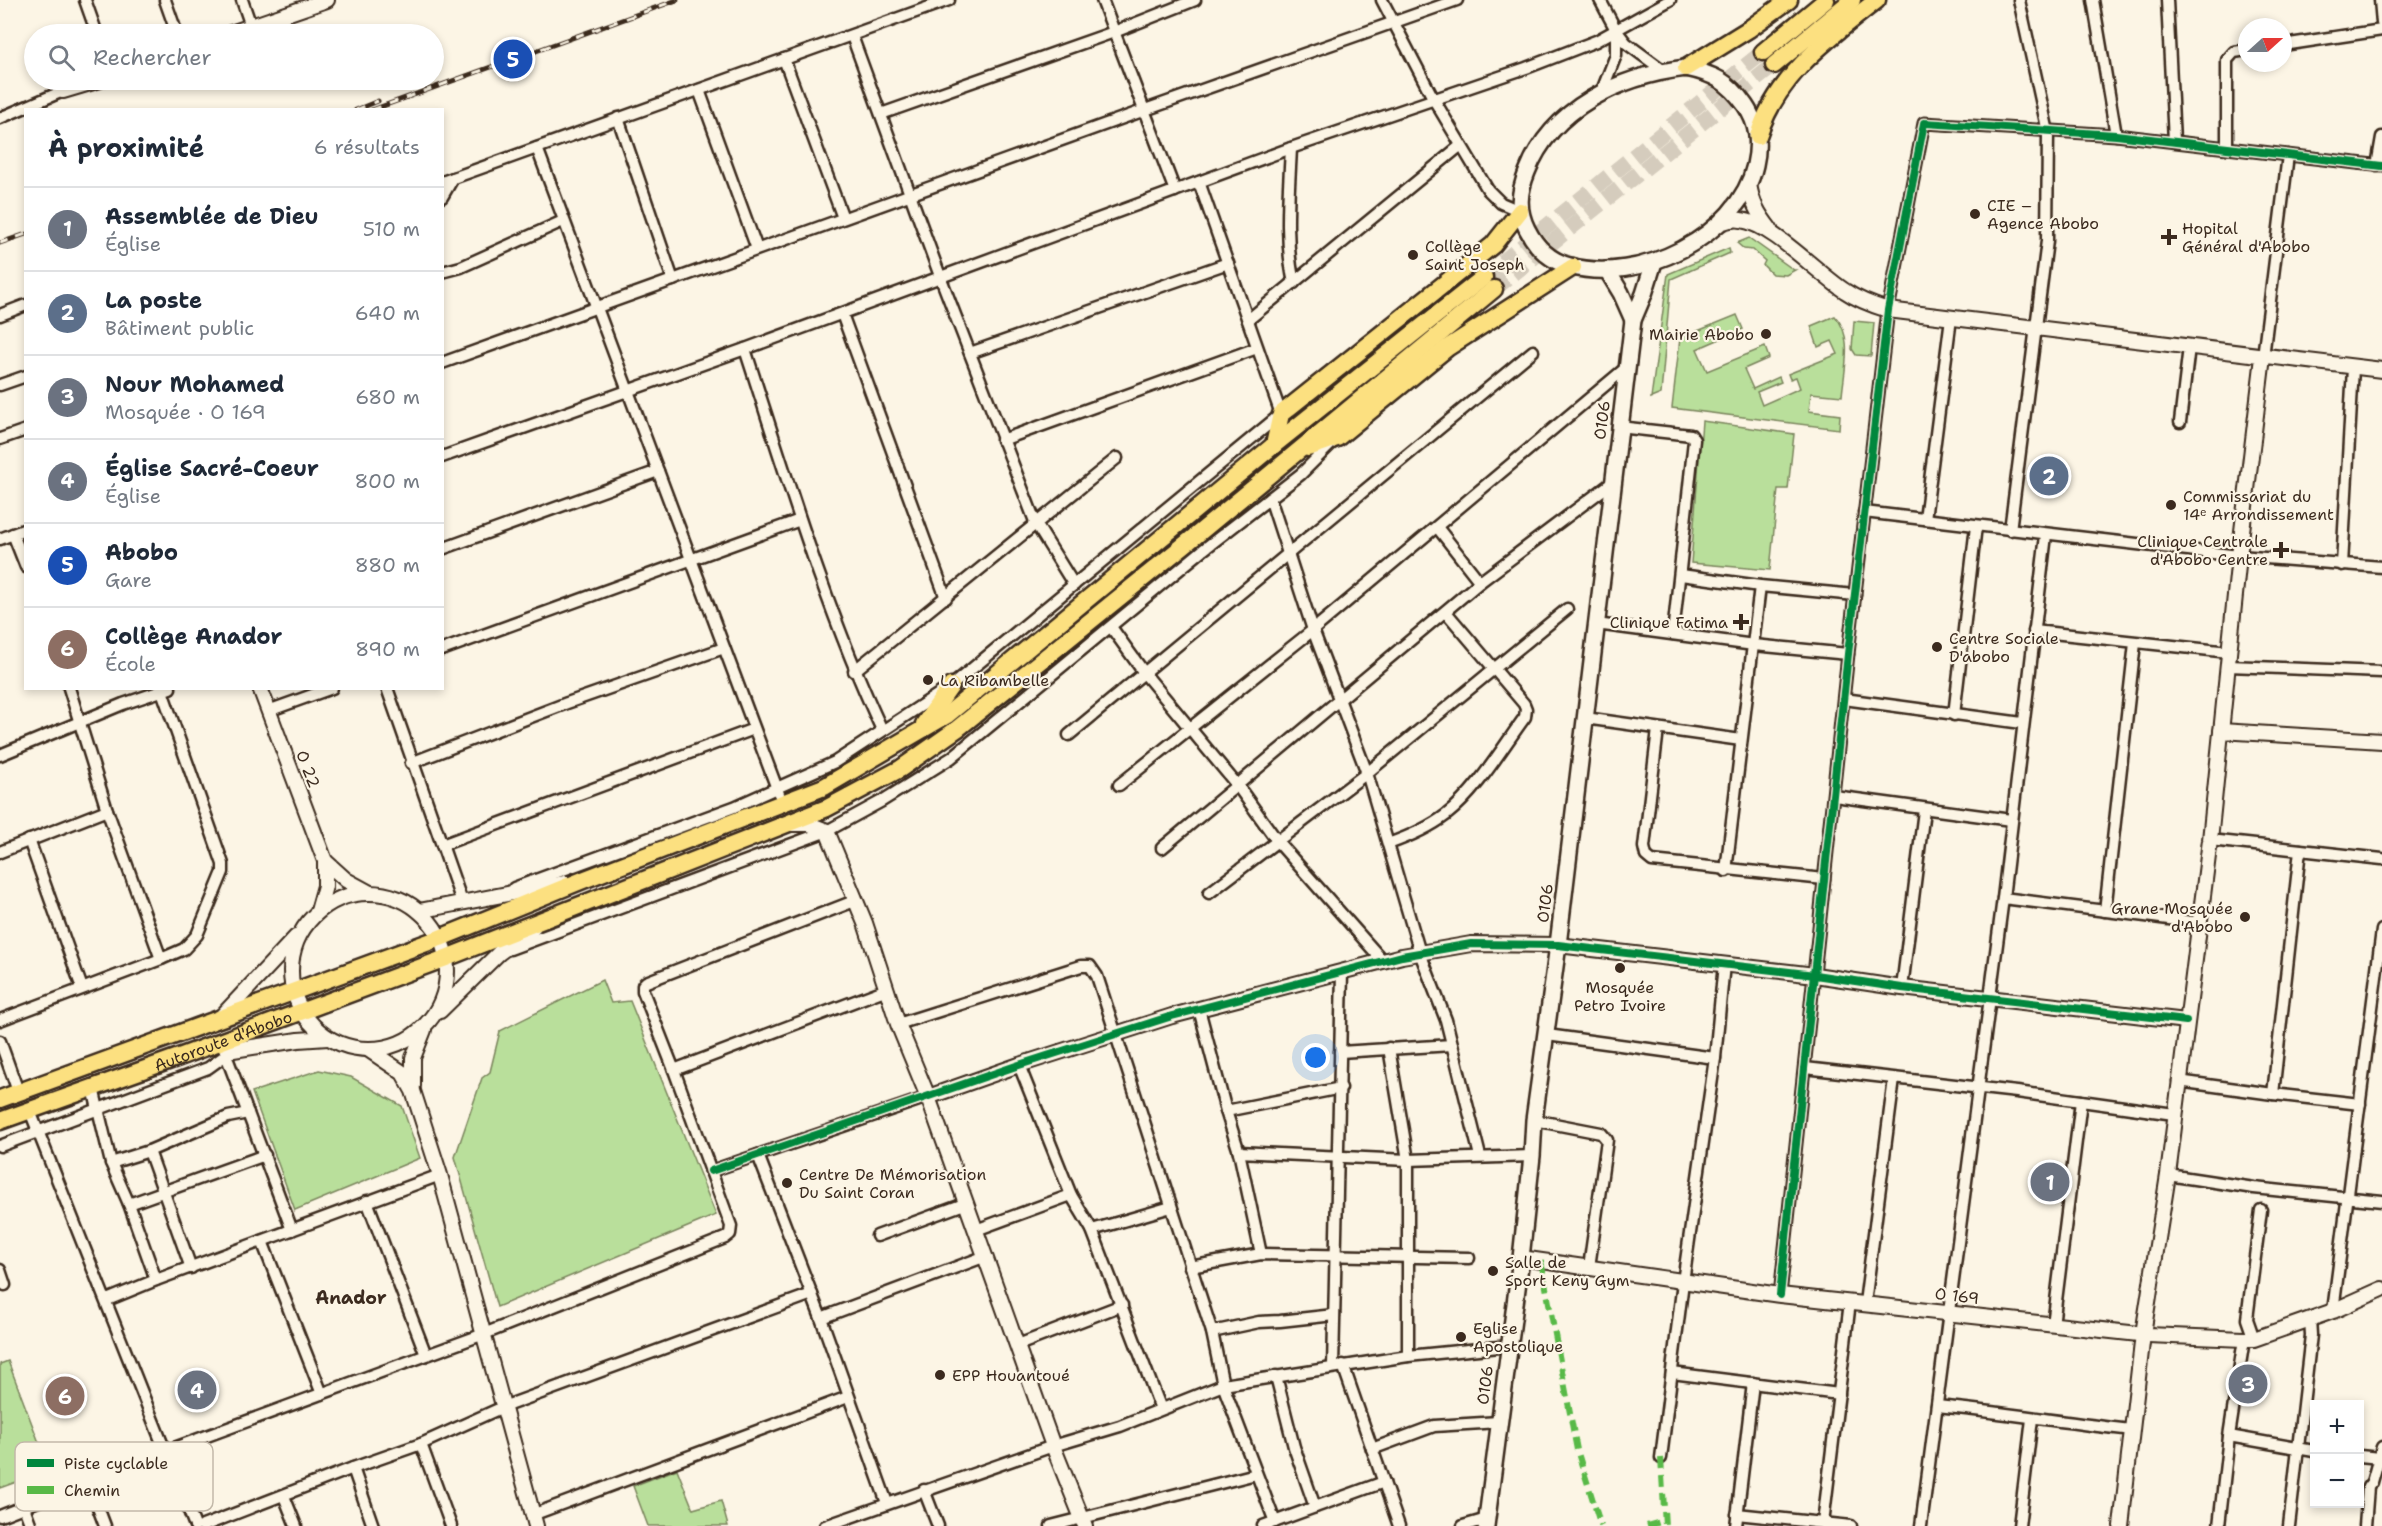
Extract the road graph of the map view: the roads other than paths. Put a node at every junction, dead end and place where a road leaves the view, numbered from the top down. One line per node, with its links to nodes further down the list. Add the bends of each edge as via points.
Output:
1 (85, 0): 23 (street)
2 (165, 0): 24 (street)
3 (242, 0): 25 (street)
4 (327, 0): 20 (street)
5 (949, 0): 30 (street)
6 (1102, 0): 29 (street)
7 (1195, 0): 29 (street)
8 (1382, 0): 21 (street)
9 (1457, 0): 21 (street)
10 (1600, 0): 27 (street)
11 (1670, 0): 27 (street)
12 (1788, 0): 34 (main road, via 1765,19)
13 (1826, 0): 14 (main road, via 1768,58)
14 (1852, 0)
15 (1877, 0): 47 (main road, via 1799,66 1772,103)
16 (2019, 0): 45 (street)
17 (2093, 0): 46 (street)
18 (2167, 0): 49 (street)
19 (2380, 0): 22 (street)
20 (298, 5): 26 (street)
21 (1395, 23): 40 (street); 41 (street)
22 (2382, 23)
23 (93, 24)
24 (173, 24)
25 (250, 24)
26 (255, 24)
27 (1616, 30): 35 (street, via 1640,55); 39 (street, via 1616,55); 40 (street, via 1526,68)
28 (2382, 30): 31 (street)
29 (1114, 32): 41 (street); 42 (street)
30 (852, 36): 33 (street); 42 (street)
31 (2292, 44)
32 (2238, 51): 53 (street, via 2227,60)
33 (784, 59): 37 (street); 62 (street)
34 (1686, 68): 35 (main road); 47 (main road, via 1709,73 1732,89 1752,115)
35 (1664, 71): 39 (main road)
36 (66, 90): 38 (street)
37 (699, 90): 44 (street); 66 (street)
38 (63, 91): 43 (street)
39 (1601, 93): 61 (main road, via 1560,123 1542,145 1522,185)
40 (1433, 98): 50 (street); 52 (street)
41 (1145, 110): 59 (street); 60 (street)
42 (881, 114): 60 (street)
43 (0, 118)
44 (618, 118): 51 (street); 73 (street)
45 (2048, 132): 46 (street); 77 (street, via 1924,123); 83 (street, via 2048,241)
46 (2116, 135): 49 (street)
47 (1758, 136): 58 (main road, via 1758,153)
48 (2382, 137): 55 (street)
49 (2174, 141): 53 (street)
50 (1460, 146): 61 (street, via 1494,198); 74 (street)
51 (537, 148): 56 (street); 63 (street)
52 (1290, 148): 57 (street); 74 (street, via 1287,226)
53 (2227, 148): 54 (street)
54 (2288, 155): 55 (street); 89 (street)
55 (2380, 166)
56 (448, 180)
57 (1199, 182): 59 (street); 68 (street)
58 (1749, 184): 64 (main road); 65 (street, via 1756,212)
59 (1175, 192): 72 (street)
60 (910, 195): 62 (street); 72 (street)
61 (1520, 211): 69 (main road, via 1539,248 1552,259); 97 (main road, via 1493,245)
62 (843, 218): 66 (street)
63 (563, 221): 71 (street); 76 (street)
64 (1723, 222): 65 (street, via 1743,220); 67 (main road)
65 (1775, 236): 77 (street, via 1846,292)
66 (757, 249): 73 (street)
67 (1654, 262): 70 (main road); 82 (main road, O106)
68 (1228, 263): 81 (street); 88 (street)
69 (1573, 267): 70 (main road); 101 (main road, via 1447,348)
70 (1607, 270): 82 (main road)
71 (444, 272)
72 (940, 276): 78 (street); 88 (street)
73 (673, 280): 76 (street)
74 (1294, 283): 81 (street)
75 (24, 306): 79 (street)
76 (597, 306): 90 (street); 96 (street)
77 (1888, 310): 80 (street); 111 (street)
78 (842, 314): 86 (street); 134 (street)
79 (0, 315)
80 (1952, 318): 83 (street); 112 (street)
81 (1248, 320): 85 (street)
82 (1633, 320): 91 (main road, O106)
83 (2036, 328): 84 (street); 118 (street)
84 (2189, 347): 89 (street); 98 (street)
85 (1257, 348): 97 (street); 103 (street)
86 (745, 350): 96 (street); 113 (street)
87 (1533, 351): 123 (street)
88 (970, 353): 103 (street)
89 (2263, 357): 92 (street); 124 (street)
90 (444, 362)
91 (1627, 367): 99 (main road, O106); 116 (street)
92 (2353, 368): 93 (street); 127 (street)
93 (2382, 370)
94 (24, 377): 95 (street)
95 (0, 385)
96 (628, 391): 106 (street); 108 (street)
97 (1281, 414): 104 (main road); 131 (street)
98 (2180, 422)
99 (1619, 427): 109 (main road, O106); 129 (street, via 1693,437)
100 (24, 431): 102 (street)
101 (1337, 438): 105 (main road); 110 (street)
102 (0, 439)
103 (1002, 440): 114 (street)
104 (1274, 445): 105 (main road, Autoroute d'Abobo, via 1489,283); 171 (main road, Autoroute d'Abobo, via 947,715)
105 (1299, 451): 185 (main road, Autoroute d'Abobo, via 957,729 900,769)
106 (444, 457)
107 (1117, 458): 114 (street)
108 (658, 471): 122 (street); 125 (street)
109 (1613, 482): 130 (street); 137 (main road, O106)
110 (1270, 498): 123 (street); 138 (street)
111 (1864, 512): 112 (street); 133 (street)
112 (1925, 519): 115 (street)
113 (800, 520): 125 (street); 149 (street)
114 (1036, 524): 131 (street); 134 (street)
115 (1976, 526): 118 (street); 162 (street)
116 (1437, 527): 130 (street); 139 (street)
117 (24, 530): 119 (street)
118 (2010, 530): 120 (street)
119 (13, 534): 121 (street); 126 (street)
120 (2046, 535): 124 (street); 140 (street)
121 (0, 539)
122 (444, 548)
123 (1290, 552): 139 (street); 151 (street)
124 (2239, 556): 127 (street); 147 (street)
125 (691, 561): 144 (street); 145 (street)
126 (24, 562)
127 (2342, 565): 128 (street)
128 (2382, 567)
129 (1681, 575): 132 (street); 141 (street)
130 (1480, 582): 136 (street)
131 (1074, 585): 152 (street)
132 (1760, 586): 133 (street); 143 (street)
133 (1855, 595): 146 (street)
134 (946, 598): 149 (street)
135 (1567, 609): 148 (street)
136 (1446, 612): 148 (street); 159 (street)
137 (1596, 624): 141 (street); 163 (main road, O106)
138 (1111, 627): 151 (street); 186 (street, via 951,758)
139 (1313, 630): 159 (street); 166 (street)
140 (2034, 631): 142 (street); 165 (street)
141 (1673, 634): 143 (street)
142 (2135, 643): 147 (street); 208 (street)
143 (1754, 645): 146 (street); 173 (street)
144 (724, 648): 167 (street); 176 (street)
145 (444, 649)
146 (1848, 654): 160 (street)
147 (2228, 659): 150 (street); 170 (street)
148 (1494, 667): 177 (street); 190 (street, via 1524,704 1525,717 1469,793 1446,815)
149 (854, 671): 169 (street)
150 (2382, 672)
151 (1145, 674): 166 (street); 172 (street)
152 (951, 686): 169 (street); 171 (main road)
153 (70, 690): 164 (street)
154 (161, 690): 164 (street)
155 (164, 690): 218 (street, via 189,771 220,851 223,872 197,935 184,949)
156 (261, 690): 161 (street, O 22)
157 (326, 690): 161 (street)
158 (388, 690): 176 (street)
159 (1338, 698): 177 (street); 178 (street)
160 (1844, 699): 162 (street); 180 (street)
161 (268, 711): 196 (street, O 22)
162 (1954, 715): 165 (street)
163 (1585, 718): 168 (street); 214 (main road, O106)
164 (80, 722): 175 (street); 182 (street)
165 (2022, 723): 184 (street)
166 (1190, 728): 178 (street); 179 (street)
167 (754, 729): 181 (street); 191 (street)
168 (1658, 729): 173 (street); 197 (street, via 1646,856 1652,861)
169 (882, 730): 181 (street)
170 (2221, 731): 174 (street); 188 (street)
171 (915, 734): 181 (main road, Autoroute d'Abobo, via 825,787)
172 (1069, 735)
173 (1742, 740): 197 (street)
174 (2382, 741)
175 (0, 755)
176 (411, 763): 191 (street)
177 (1367, 773): 189 (street); 190 (street)
178 (1237, 784): 189 (street); 192 (street)
179 (1119, 785)
180 (1834, 796): 183 (street); 198 (street)
181 (780, 797): 199 (main road, Autoroute d'Abobo); 202 (street)
182 (107, 810): 187 (street); 218 (street)
183 (1924, 810): 184 (street); 226 (street)
184 (2011, 820): 203 (street)
185 (786, 825): 186 (street, via 809,824); 209 (main road, Autoroute d'Abobo)
186 (827, 831): 204 (street); 215 (street)
187 (29, 840): 194 (street); 224 (street)
188 (2210, 840): 193 (street); 210 (street)
189 (1278, 842): 201 (street); 219 (street)
190 (1388, 844): 216 (street)
191 (442, 845): 205 (street)
192 (1162, 848)
193 (2300, 850): 195 (street); 257 (street)
194 (0, 852)
195 (2382, 859)
196 (325, 861): 200 (street, via 346,880); 206 (street, via 325,886)
197 (1726, 871): 198 (street)
198 (1824, 879): 222 (street)
199 (583, 880): 202 (street); 213 (main road, Autoroute d'Abobo)
200 (368, 892): 206 (street, via 341,897); 207 (street, via 386,894)
201 (1209, 893)
202 (494, 895): 205 (street)
203 (2003, 898): 208 (street); 228 (street)
204 (856, 900): 225 (street); 249 (street, via 643,985)
205 (462, 902): 207 (street)
206 (318, 911): 212 (street)
207 (419, 911): 213 (street)
208 (2105, 911): 210 (street)
209 (554, 915): 215 (street); 217 (main road, Autoroute d'Abobo)
210 (2200, 923): 233 (street)
211 (2382, 930): 223 (street)
212 (300, 933): 227 (street, via 290,972); 231 (street)
213 (440, 938): 217 (street); 227 (main road, Autoroute d'Abobo)
214 (1558, 945): 216 (street, via 1471,944); 220 (street); 237 (main road, O106)
215 (499, 953): 234 (street)
216 (1420, 953): 219 (street); 240 (street, via 1439,997)
217 (446, 958): 229 (main road, Autoroute d'Abobo); 234 (street, via 446,988)
218 (161, 959): 224 (street)
219 (1383, 961): 221 (street)
220 (1724, 964): 222 (street); 246 (street)
221 (1342, 973): 230 (street); 243 (street)
222 (1815, 975): 226 (street); 248 (street)
223 (2379, 979): 261 (street)
224 (82, 988): 232 (street)
225 (887, 988): 235 (street); 249 (street)
226 (1902, 988): 228 (street)
227 (293, 992): 229 (street); 231 (main road, Autoroute d'Abobo)
228 (1990, 998): 233 (street); 254 (street)
229 (301, 1010): 238 (street); 245 (main road, Autoroute d'Abobo)
230 (1199, 1010): 236 (street); 264 (street)
231 (221, 1017): 256 (main road, Autoroute d'Abobo)
232 (0, 1020)
233 (2186, 1021): 251 (street)
234 (429, 1022): 242 (street, via 400,1044); 255 (street, via 413,1058)
235 (898, 1023): 236 (street, via 1090,966); 258 (street)
236 (1118, 1034): 247 (street); 290 (street)
237 (1546, 1035): 246 (street); 268 (main road, O106)
238 (328, 1038): 242 (street, via 348,1047); 244 (street)
239 (0, 1041): 256 (street)
240 (1452, 1045): 241 (street); 276 (street)
241 (1389, 1048): 243 (street); 278 (street)
242 (369, 1050): 255 (street, via 403,1073)
243 (1340, 1052): 253 (street)
244 (226, 1053): 245 (main road); 262 (street, via 208,1068); 265 (street)
245 (179, 1057): 252 (main road, Autoroute d'Abobo)
246 (1715, 1058): 308 (street)
247 (1019, 1065): 258 (street); 284 (street)
248 (1805, 1068): 250 (street); 312 (street)
249 (674, 1070): 280 (street)
250 (1894, 1078): 254 (street); 316 (street)
251 (2178, 1081): 257 (street); 266 (street)
252 (93, 1088): 262 (street); 263 (main road, Autoroute d'Abobo)
253 (1341, 1088): 264 (street); 275 (street)
254 (1979, 1088): 260 (street); 319 (street)
255 (413, 1091): 282 (street)
256 (19, 1094): 259 (main road, Autoroute d'Abobo)
257 (2273, 1094): 261 (street)
258 (928, 1097): 274 (street); 288 (street)
259 (0, 1099)
260 (2081, 1101): 266 (street); 323 (street)
261 (2360, 1104): 285 (street)
262 (97, 1109): 269 (street); 279 (street)
263 (30, 1111): 267 (main road, Autoroute d'Abobo); 269 (street)
264 (1226, 1111): 272 (street)
265 (248, 1113): 271 (street, via 228,1117); 273 (street)
266 (2174, 1114): 281 (street)
267 (0, 1120)
268 (1534, 1120): 277 (main road, O106); 304 (street, via 1601,1133 1607,1140)
269 (38, 1131): 270 (street); 314 (street)
270 (0, 1146)
271 (149, 1151): 279 (street); 283 (street)
272 (1239, 1152): 275 (street); 297 (street)
273 (265, 1155): 283 (street); 292 (street)
274 (758, 1155): 280 (street); 311 (street)
275 (1339, 1156): 278 (street); 299 (street)
276 (1480, 1156): 277 (street); 278 (street)
277 (1532, 1156): 302 (main road, O106)
278 (1408, 1160): 300 (street)
279 (111, 1163): 289 (street)
280 (711, 1171): 325 (street, via 731,1226 725,1238)
281 (2168, 1175): 285 (street); 326 (street)
282 (441, 1176): 286 (street); 325 (street)
283 (164, 1193): 289 (street); 305 (street)
284 (1071, 1195): 293 (street); 294 (street)
285 (2347, 1198): 287 (street); 318 (street)
286 (367, 1201): 292 (street); 330 (street)
287 (2382, 1201)
288 (967, 1203): 293 (street); 295 (street)
289 (129, 1204): 307 (street)
290 (1172, 1207): 294 (street); 303 (street)
291 (2261, 1210): 327 (street, via 2247,1319)
292 (292, 1230): 296 (street)
293 (976, 1230): 298 (street)
294 (1092, 1230): 317 (street)
295 (877, 1236)
296 (262, 1241): 305 (street); 337 (street)
297 (1261, 1254): 299 (street); 303 (street)
298 (986, 1256): 321 (street); 328 (street)
299 (1336, 1256): 300 (street); 320 (street)
300 (1408, 1256): 301 (street); 331 (street)
301 (1469, 1258)
302 (1521, 1258): 304 (street, O 169); 329 (main road, O106)
303 (1190, 1267): 324 (street)
304 (1589, 1267): 308 (street, O 169)
305 (191, 1268): 307 (street)
306 (0, 1270): 309 (street)
307 (156, 1280): 314 (street)
308 (1683, 1282): 312 (street, O 169); 333 (street)
309 (5, 1285)
310 (2382, 1289): 313 (street, O 169)
311 (812, 1294): 321 (street); 341 (street)
312 (1780, 1295): 315 (street, O 169)
313 (2375, 1297): 318 (street, O 169)
314 (107, 1300): 347 (street)
315 (1850, 1302): 316 (street, O 169); 338 (street)
316 (1865, 1303): 319 (street, O 169)
317 (1122, 1305): 328 (street); 342 (street)
318 (2332, 1311): 322 (street, O 169)
319 (1951, 1312): 323 (street, O 169); 340 (street)
320 (1334, 1314): 324 (street, via 1259,1322); 332 (street)
321 (821, 1318): 339 (street)
322 (2310, 1319): 327 (street, O 169); 352 (street)
323 (2053, 1325): 326 (street, O 169)
324 (1212, 1332): 336 (street)
325 (484, 1334): 330 (street); 341 (street)
326 (2143, 1334): 327 (street, O 169); 345 (street)
327 (2249, 1339): 346 (street)
328 (1018, 1345): 350 (street)
329 (1509, 1346): 331 (street); 344 (main road, O106)
330 (426, 1355): 337 (street)
331 (1408, 1356): 332 (street)
332 (1338, 1366): 334 (street); 351 (street)
333 (1672, 1372): 335 (street); 356 (street)
334 (1276, 1376): 336 (street); 364 (street, via 1294,1447)
335 (1753, 1383): 338 (street); 369 (street)
336 (1223, 1385): 342 (street); 358 (street)
337 (322, 1394): 348 (street)
338 (1839, 1394): 375 (street)
339 (848, 1398): 363 (street); 371 (street)
340 (1937, 1406): 343 (street); 391 (street)
341 (502, 1407): 349 (street); 371 (street)
342 (1161, 1409): 350 (street)
343 (2032, 1419): 345 (street); 392 (street)
344 (1499, 1422): 351 (street, via 1434,1426); 374 (main road, O106)
345 (2132, 1430): 393 (street)
346 (2229, 1436): 352 (street); 394 (street)
347 (162, 1442)
348 (191, 1442)
349 (421, 1444): 357 (street); 382 (street)
350 (1053, 1446): 361 (street); 372 (street)
351 (1372, 1449): 359 (street)
352 (2298, 1450): 353 (street); 395 (street)
353 (2310, 1451)
354 (2381, 1452): 355 (street); 360 (street)
355 (2364, 1455)
356 (1661, 1458)
357 (353, 1468): 362 (street); 381 (street)
358 (1256, 1474): 372 (street); 373 (street)
359 (1384, 1482): 364 (street); 387 (street)
360 (2377, 1482): 396 (street, via 2368,1487)
361 (924, 1490): 363 (street); 384 (street)
362 (284, 1496): 379 (street); 380 (street)
363 (887, 1503): 383 (street)
364 (1315, 1507): 373 (street)
365 (15, 1511): 370 (street)
366 (25, 1511): 376 (street)
367 (99, 1511): 377 (street)
368 (189, 1511): 378 (street)
369 (1737, 1514): 375 (street); 389 (street)
370 (0, 1516)
371 (534, 1521)
372 (1084, 1522): 385 (street)
373 (1275, 1522): 386 (street)
374 (1486, 1522): 388 (street)
375 (1823, 1523): 390 (street)
376 (31, 1526)
377 (105, 1526)
378 (195, 1526)
379 (203, 1526)
380 (296, 1526)
381 (374, 1526)
382 (451, 1526)
383 (826, 1526)
384 (938, 1526)
385 (1051, 1526)
386 (1263, 1526)
387 (1399, 1526)
388 (1463, 1526)
389 (1736, 1526)
390 (1851, 1526)
391 (1921, 1526)
392 (2019, 1526)
393 (2121, 1526)
394 (2219, 1526)
395 (2289, 1526)
396 (2365, 1526)

